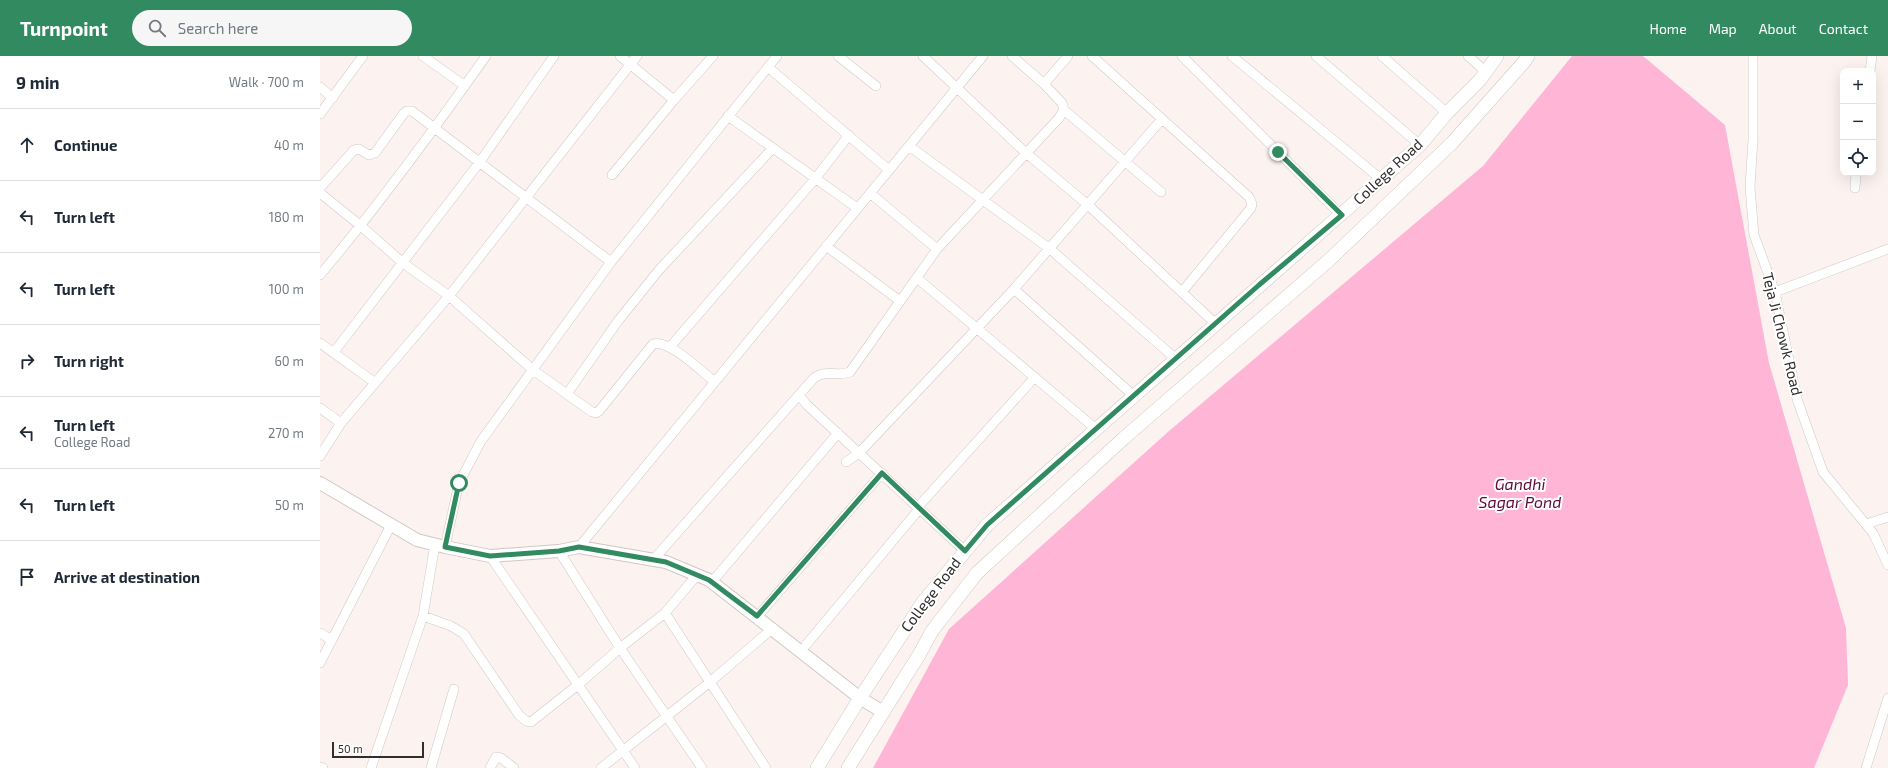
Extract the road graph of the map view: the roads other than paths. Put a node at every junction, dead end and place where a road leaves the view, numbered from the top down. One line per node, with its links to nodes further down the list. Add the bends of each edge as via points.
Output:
1 (363, 56): 32 (street)
2 (423, 56): 28 (street)
3 (486, 56): 28 (street)
4 (553, 56): 46 (street)
5 (620, 56): 24 (street)
6 (637, 56): 24 (street)
7 (713, 56): 33 (street)
8 (838, 56): 29 (street)
9 (923, 56): 31 (street)
10 (983, 56): 31 (street)
11 (1012, 56): 27 (street)
12 (1068, 56): 27 (street)
13 (1092, 56): 38 (street)
14 (1182, 56): 61 (street)
15 (1232, 56): 51 (street)
16 (1316, 56): 41 (street)
17 (1382, 56): 35 (street)
18 (1468, 56): 26 (street)
19 (1497, 56): 26 (main road, College Road)
20 (1528, 56): 125 (main road, College Road, via 1452,143 1333,255 1124,438 977,573 932,631)
21 (1753, 56): 73 (street, Teja Ji Chowk Road, via 1750,187 1754,235)
22 (1872, 56): 25 (street)
23 (772, 60): 37 (street); 40 (street)
24 (629, 64): 33 (street); 57 (street)
25 (1870, 68)
26 (1486, 72): 35 (main road, College Road)
27 (1044, 84): 34 (street, via 1062,102)
28 (465, 86): 39 (street)
29 (876, 86)
30 (320, 87): 32 (street)
31 (956, 88): 42 (street); 44 (street)
32 (333, 98): 36 (street)
33 (674, 100): 48 (street)
34 (1064, 110): 44 (street); 45 (street)
35 (1447, 113): 41 (main road, College Road)
36 (320, 114)
37 (728, 116): 43 (street); 67 (street)
38 (1162, 119): 45 (street); 72 (street, via 1249,197 1252,204)
39 (435, 128): 46 (street); 52 (street, via 412,111 407,111 375,153 369,155 359,149 354,150); 62 (street)
40 (849, 136): 47 (street); 50 (street)
41 (1420, 145): 51 (main road, College Road)
42 (909, 146): 47 (street); 58 (street)
43 (773, 148): 50 (street); 86 (street, via 659,270 618,320)
44 (1026, 153): 58 (street); 59 (street)
45 (1126, 161): 54 (street); 59 (street)
46 (479, 163): 57 (street); 68 (street)
47 (889, 170): 56 (street)
48 (612, 175)
49 (1856, 176): 53 (street)
50 (816, 179): 60 (street); 79 (street)
51 (1382, 180): 61 (main road, College Road)
52 (320, 188)
53 (1855, 188)
54 (1161, 192)
55 (320, 193): 62 (street)
56 (870, 193): 60 (street); 64 (street)
57 (525, 198): 67 (street); 74 (street)
58 (983, 200): 64 (street); 65 (street)
59 (1088, 204): 65 (street); 72 (street)
60 (858, 208): 63 (street)
61 (1342, 215): 76 (main road, College Road)
62 (361, 226): 68 (street); 69 (street)
63 (826, 246): 75 (street); 85 (street)
64 (937, 249): 70 (street)
65 (1050, 249): 71 (street); 81 (street)
66 (1888, 249): 73 (street)
67 (611, 262): 82 (street)
68 (403, 263): 74 (street); 80 (street)
69 (320, 276)
70 (917, 278): 75 (street); 77 (street)
71 (1014, 289): 77 (street); 88 (street)
72 (1182, 292): 76 (street)
73 (1775, 292): 100 (street, Teja Ji Chowk Road, via 1797,399 1823,472)
74 (449, 296): 82 (street); 84 (street)
75 (900, 301): 87 (street, via 850,372 818,375)
76 (1216, 324): 81 (main road, College Road)
77 (978, 328): 83 (street); 93 (street)
78 (320, 343): 80 (street)
79 (670, 347): 85 (street); 86 (street, via 653,344 596,413)
80 (334, 352): 84 (street)
81 (1176, 358): 88 (main road, College Road)
82 (533, 370): 86 (street); 102 (street, via 481,441 467,466 459,483)
83 (1035, 377): 91 (street); 98 (street)
84 (374, 382): 90 (street)
85 (715, 382): 103 (street)
86 (567, 394)
87 (799, 395): 92 (street); 107 (street)
88 (1134, 396): 91 (main road, College Road)
89 (320, 408): 90 (street)
90 (341, 423): 94 (street)
91 (1096, 429): 105 (main road, College Road, via 987,525)
92 (838, 433): 93 (street); 110 (street)
93 (859, 453): 95 (street); 96 (street)
94 (320, 456)
95 (846, 462)
96 (882, 473): 98 (street); 113 (street)
97 (320, 483): 101 (street)
98 (918, 507): 105 (street); 117 (street, via 920,508)
99 (1888, 517): 100 (street)
100 (1866, 524): 108 (street, Teja Ji Chowk Road)
101 (391, 525): 102 (street, via 417,540); 116 (street)
102 (440, 546): 106 (street); 112 (street)
103 (579, 547): 104 (street); 107 (street)
104 (559, 551): 106 (street); 118 (street)
105 (965, 551): 123 (main road, College Road, via 923,602)
106 (490, 556): 121 (street)
107 (654, 560): 109 (street, via 666,562)
108 (1888, 565)
109 (697, 575): 110 (street); 111 (street)
110 (712, 582): 113 (street)
111 (665, 613): 118 (street); 120 (street)
112 (423, 616): 121 (street, via 451,626 464,634 519,715 526,721 531,722); 129 (street)
113 (757, 616): 114 (street)
114 (773, 628): 120 (street); 123 (street)
115 (320, 633): 116 (street)
116 (332, 640): 119 (street)
117 (806, 645)
118 (620, 648): 121 (street); 126 (street)
119 (320, 663)
120 (710, 682): 126 (street); 128 (street)
121 (579, 684): 127 (street)
122 (454, 689): 130 (street)
123 (860, 698): 125 (street); 137 (main road, College Road)
124 (1888, 698): 139 (street)
125 (883, 712): 138 (main road, College Road)
126 (667, 717): 127 (street); 135 (street)
127 (623, 751): 133 (street); 134 (street)
128 (764, 765): 136 (street)
129 (371, 768)
130 (431, 768)
131 (490, 768): 132 (street, via 496,757)
132 (514, 768)
133 (601, 768)
134 (635, 768)
135 (702, 768)
136 (754, 768)
137 (817, 768)
138 (848, 768)
139 (1866, 768)

